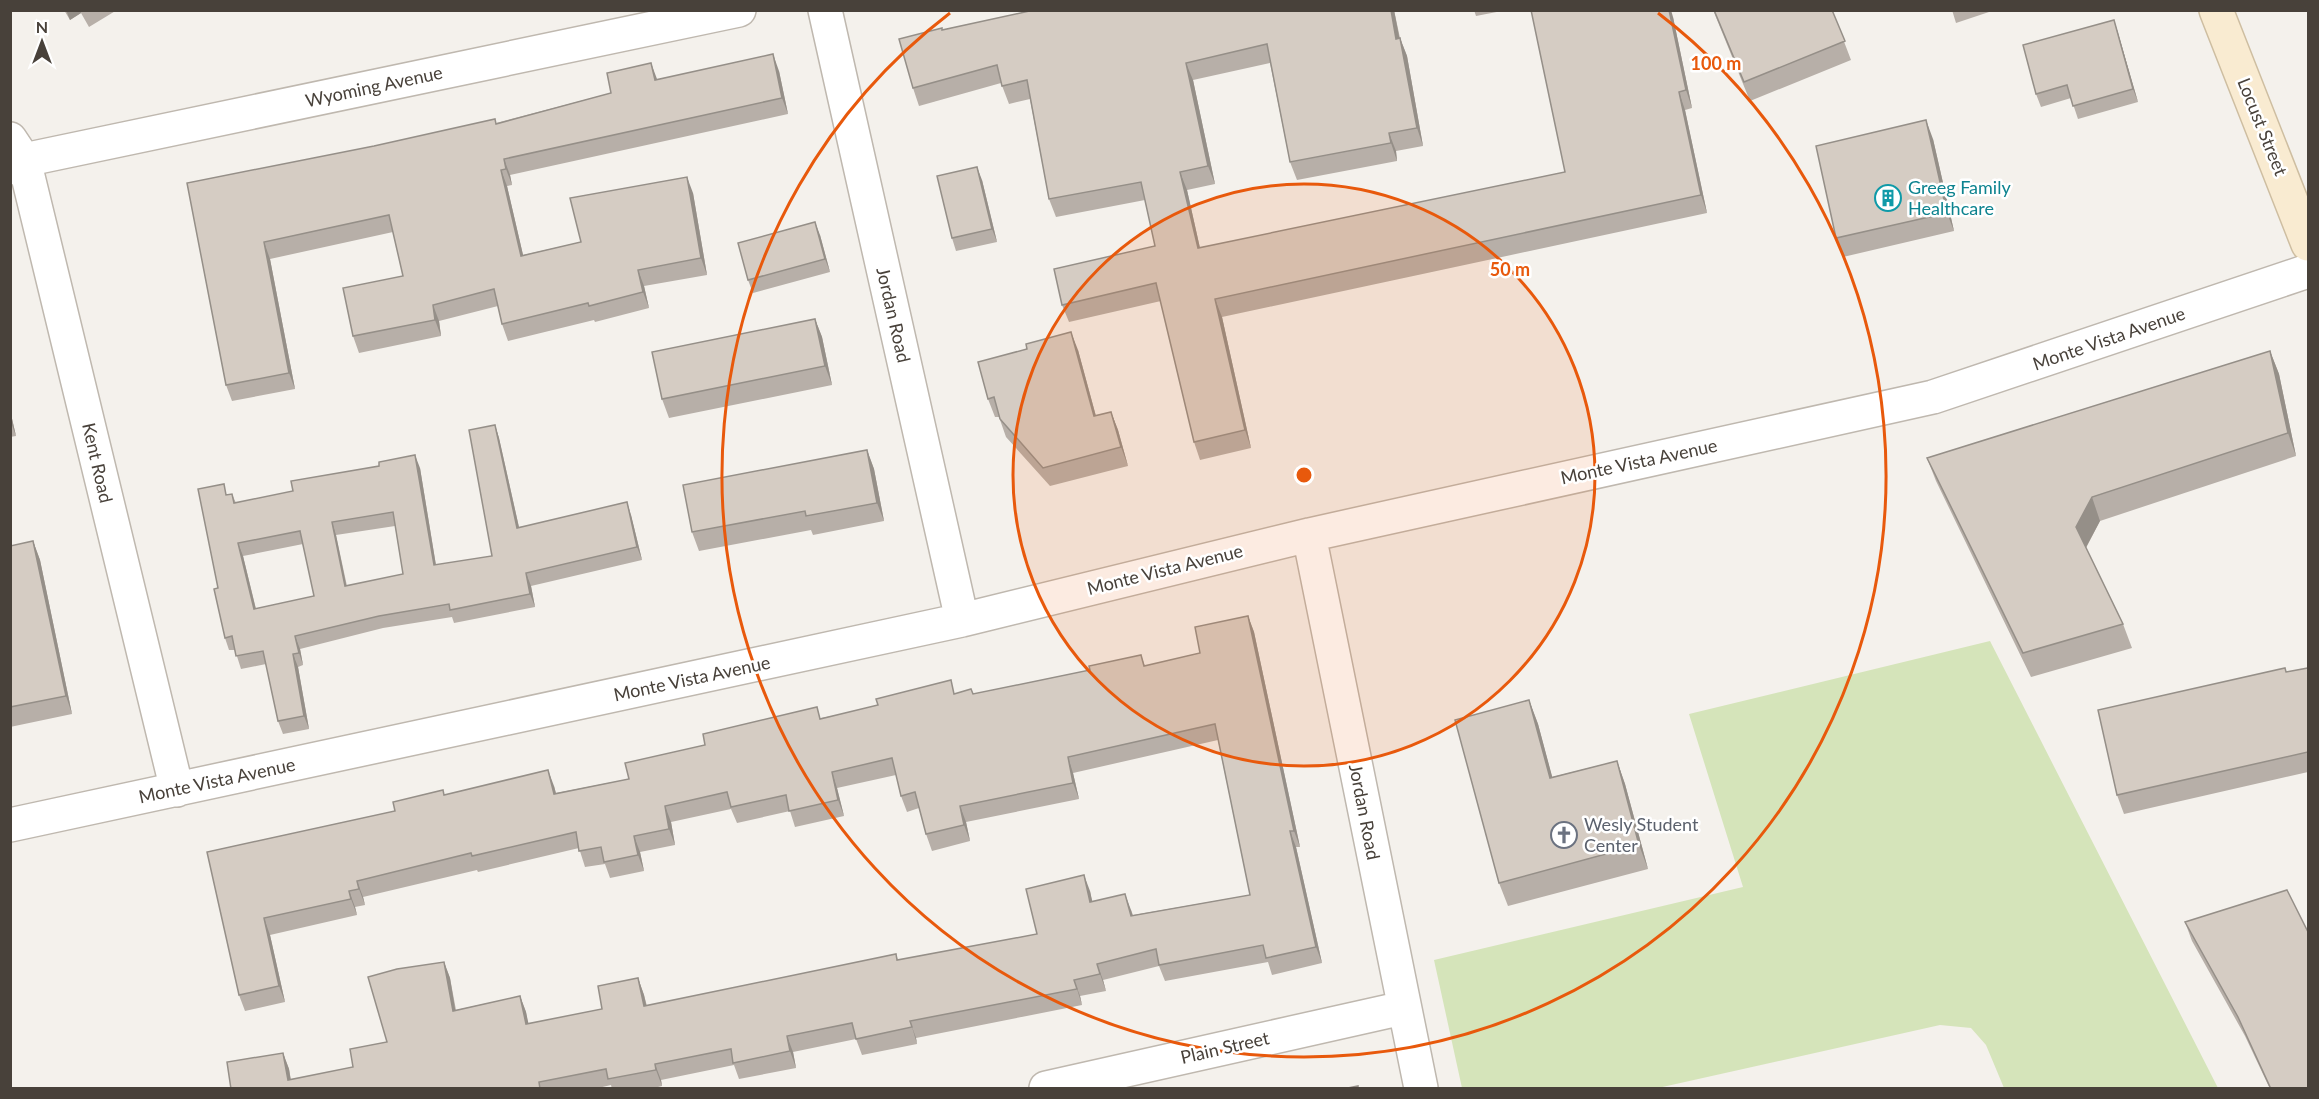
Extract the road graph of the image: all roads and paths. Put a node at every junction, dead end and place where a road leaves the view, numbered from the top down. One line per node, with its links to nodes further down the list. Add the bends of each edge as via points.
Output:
1 (739, 10): 4 (street, Wyoming Avenue)
2 (825, 10): 8 (street, Jordan Road)
3 (2216, 10): 5 (street, Locust Street)
4 (15, 156): 9 (street, Kent Road)
5 (2308, 244)
6 (2308, 272): 7 (street, Monte Vista Avenue, via 1933,397)
7 (1309, 535): 8 (street, Monte Vista Avenue); 11 (street, Jordan Road)
8 (962, 620): 9 (street, Monte Vista Avenue)
9 (177, 790): 10 (street, Monte Vista Avenue)
10 (10, 825)
11 (1403, 1008): 12 (street, Plain Street); 13 (street, Jordan Road)
12 (1046, 1089)
13 (1421, 1089)

